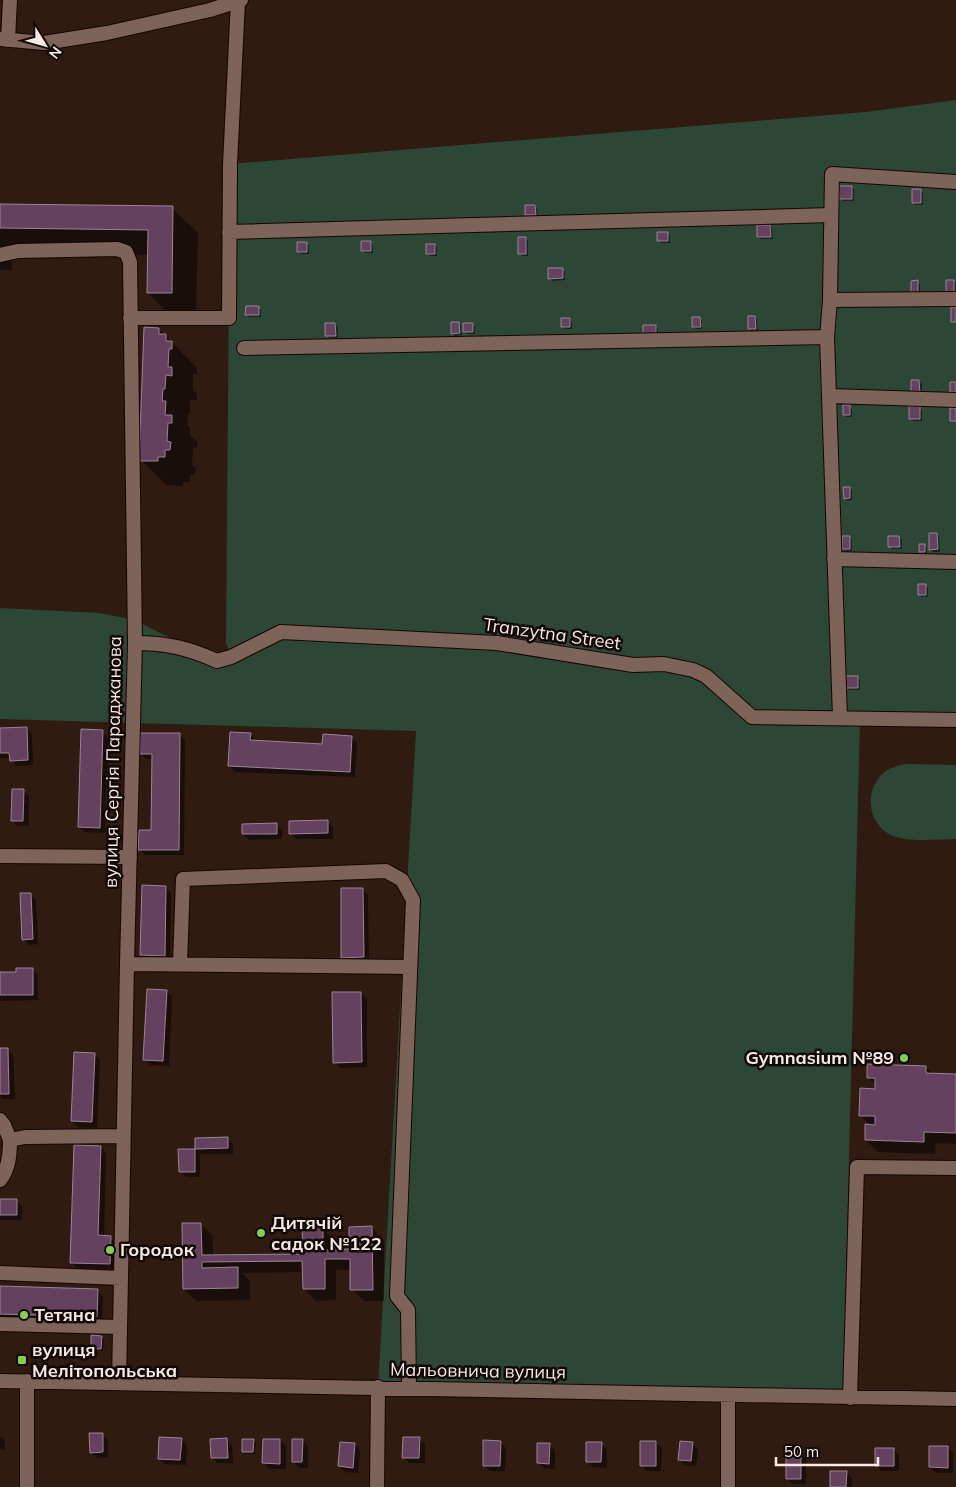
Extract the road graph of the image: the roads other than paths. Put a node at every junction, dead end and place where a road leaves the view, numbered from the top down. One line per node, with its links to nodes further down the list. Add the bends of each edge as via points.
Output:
1 (10, 0): 3 (street)
2 (240, 0): 3 (street, via 107,34 44,43); 6 (street, via 230,164)
3 (4, 39)
4 (956, 182): 5 (street, via 832,174)
5 (832, 215): 6 (street); 9 (street)
6 (230, 232): 10 (street, via 229,318)
7 (0, 255): 10 (street, вулиця Сергія Параджанова, via 18,251 117,249 126,252 130,262)
8 (956, 299): 9 (street)
9 (830, 300): 11 (street)
10 (130, 318): 17 (street, вулиця Сергія Параджанова)
11 (827, 337): 12 (street); 13 (street)
12 (244, 348)
13 (829, 396): 14 (street); 15 (street)
14 (956, 400)
15 (834, 560): 16 (street); 18 (street)
16 (956, 562)
17 (135, 643): 18 (street, Tranzytna Street, via 163,643 199,652 217,661 281,632 498,643 633,665 664,664 694,670 706,676 752,717); 21 (street, вулиця Сергія Параджанова)
18 (840, 718): 19 (street, Tranzytna Street)
19 (956, 720)
20 (0, 856): 21 (street)
21 (130, 857): 22 (street, вулиця Сергія Параджанова)
22 (127, 964): 23 (street); 26 (street, вулиця Сергія Параджанова)
23 (180, 964): 24 (street); 24 (street, via 183,879 386,870 402,880 413,900)
24 (410, 967): 38 (street, via 397,1296 408,1310)
25 (0, 1120): 27 (street)
26 (123, 1136): 27 (street); 31 (street, вулиця Сергія Параджанова)
27 (10, 1140): 29 (street, via 10,1156)
28 (956, 1168): 40 (street, via 857,1167)
29 (0, 1180)
30 (0, 1273): 31 (street)
31 (120, 1278): 33 (street, вулиця Сергія Параджанова)
32 (0, 1324): 33 (street)
33 (119, 1327): 36 (street, вулиця Сергія Параджанова)
34 (0, 1380): 35 (street, Мальовнича вулиця)
35 (27, 1381): 36 (street, Мальовнича вулиця); 42 (street)
36 (119, 1382): 37 (street, Мальовнича вулиця)
37 (378, 1387): 38 (street, Мальовнича вулиця); 43 (street)
38 (409, 1388): 39 (street, Мальовнича вулиця)
39 (728, 1395): 40 (street, Мальовнича вулиця); 44 (street)
40 (850, 1398): 41 (street, Мальовнича вулиця)
41 (956, 1399)
42 (27, 1487)
43 (377, 1487)
44 (728, 1487)

